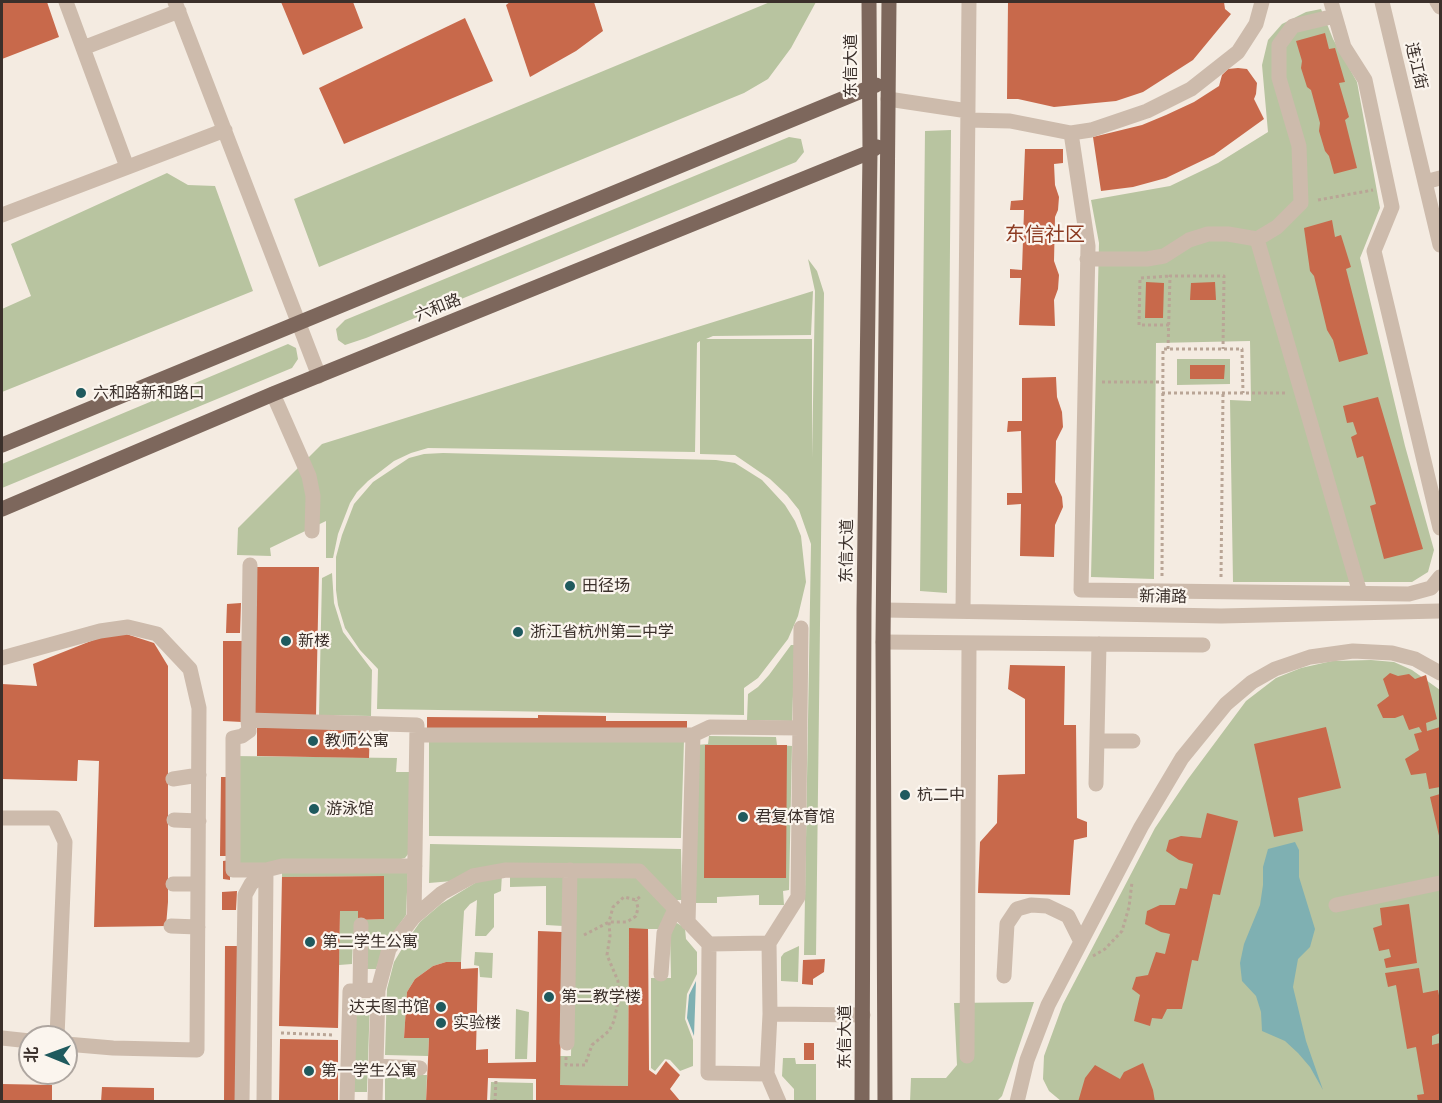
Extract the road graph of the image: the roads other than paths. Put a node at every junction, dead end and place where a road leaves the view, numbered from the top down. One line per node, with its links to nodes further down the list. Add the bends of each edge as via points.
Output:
1 (66, 2): 11 (street)
2 (868, 2): 13 (main road, 东信大道)
3 (889, 2): 12 (main road)
4 (969, 2): 15 (street)
5 (1263, 2): 17 (street, via 1256,24 1238,52 1191,89 1147,111)
6 (1382, 2): 21 (street, 连江街)
7 (1437, 2): 9 (street)
8 (177, 6): 11 (street); 16 (street)
9 (1440, 7)
10 (1333, 9): 23 (street, via 1293,26 1279,45 1279,78 1299,146 1301,203 1277,227); 31 (street, via 1344,47 1365,80 1392,207 1374,250)
11 (83, 48): 20 (street)
12 (887, 80): 13 (main road); 14 (main road)
13 (869, 88): 19 (main road, 东信大道); 26 (main road)
14 (888, 99): 15 (street); 18 (main road)
15 (968, 116): 17 (street); 37 (street)
16 (225, 130): 20 (street); 26 (street)
17 (1071, 133): 25 (street)
18 (887, 140): 19 (main road, 六和路); 36 (main road)
19 (870, 152): 27 (main road, 六和路); 79 (main road, 东信大道)
20 (127, 167): 22 (street)
21 (1433, 180): 24 (street, 连江街)
22 (2, 215)
23 (1257, 239): 25 (street, via 1208,234 1164,256); 35 (street)
24 (1440, 245)
25 (1087, 259): 35 (street, via 1081,590)
26 (298, 323): 27 (street); 29 (main road)
27 (319, 376): 28 (main road, 六和路)
28 (273, 394): 30 (main road, 六和路); 32 (street, via 309,476)
29 (2, 445)
30 (2, 509)
31 (1440, 528)
32 (312, 531)
33 (250, 565): 46 (street)
34 (1440, 577): 35 (street, via 1431,588 1409,594)
35 (1360, 594)
36 (884, 610): 37 (street, 新浦路); 40 (main road)
37 (963, 611): 38 (street, 新浦路, via 1221,616)
38 (1440, 611)
39 (801, 628): 47 (street)
40 (883, 642): 41 (street); 95 (main road)
41 (969, 644): 42 (street); 85 (street)
42 (1099, 644): 43 (street); 50 (street)
43 (1203, 645)
44 (2, 658): 52 (street, via 100,631 128,627 157,634 190,669 199,708)
45 (1440, 673): 71 (street, via 1415,658 1353,651 1310,657 1252,682 1226,704 1182,758)
46 (248, 720): 48 (street, via 417,725); 59 (street, via 249,731 233,738 233,870)
47 (801, 728): 49 (street, via 710,728); 73 (street, via 798,897)
48 (417, 735): 49 (street); 58 (street)
49 (693, 735): 67 (street)
50 (1097, 741): 51 (street); 54 (street)
51 (1132, 741)
52 (199, 775): 53 (street); 57 (street)
53 (173, 779)
54 (1096, 784)
55 (2, 818): 80 (street, via 54,818 65,842)
56 (174, 820): 57 (street)
57 (199, 821): 63 (street)
58 (415, 866): 59 (street, via 282,866); 66 (street)
59 (266, 870): 89 (street, via 245,895); 90 (street)
60 (570, 870): 65 (street, via 639,871); 66 (street, via 506,870 473,876 442,893); 83 (street)
61 (1440, 883): 64 (street)
62 (173, 884): 63 (street)
63 (198, 884): 70 (street)
64 (1336, 905)
65 (675, 909): 67 (street); 74 (street, via 664,933)
66 (414, 917): 76 (street, via 389,949)
67 (688, 923): 72 (street)
68 (361, 925): 77 (street)
69 (171, 926): 70 (street)
70 (198, 927): 84 (street, via 197,1050)
71 (1081, 942): 75 (street, via 1068,916 1047,906 1017,909 1007,924); 96 (street, via 1048,1005 1027,1060)
72 (709, 944): 73 (street); 88 (street, via 708,1073)
73 (769, 944): 78 (street)
74 (662, 974)
75 (1004, 976)
76 (378, 990): 77 (street); 86 (street)
77 (360, 991): 91 (street, via 350,991)
78 (770, 1014): 79 (street); 88 (street)
79 (863, 1015): 94 (main road, 东信大道)
80 (57, 1025)
81 (2, 1038): 82 (street)
82 (18, 1040)
83 (567, 1043)
84 (78, 1045)
85 (967, 1056)
86 (376, 1066): 87 (street); 92 (street)
87 (420, 1068)
88 (766, 1074): 93 (street)
89 (242, 1101)
90 (264, 1101)
91 (347, 1101)
92 (375, 1101)
93 (779, 1101)
94 (862, 1101)
95 (885, 1101)
96 (1017, 1101)

